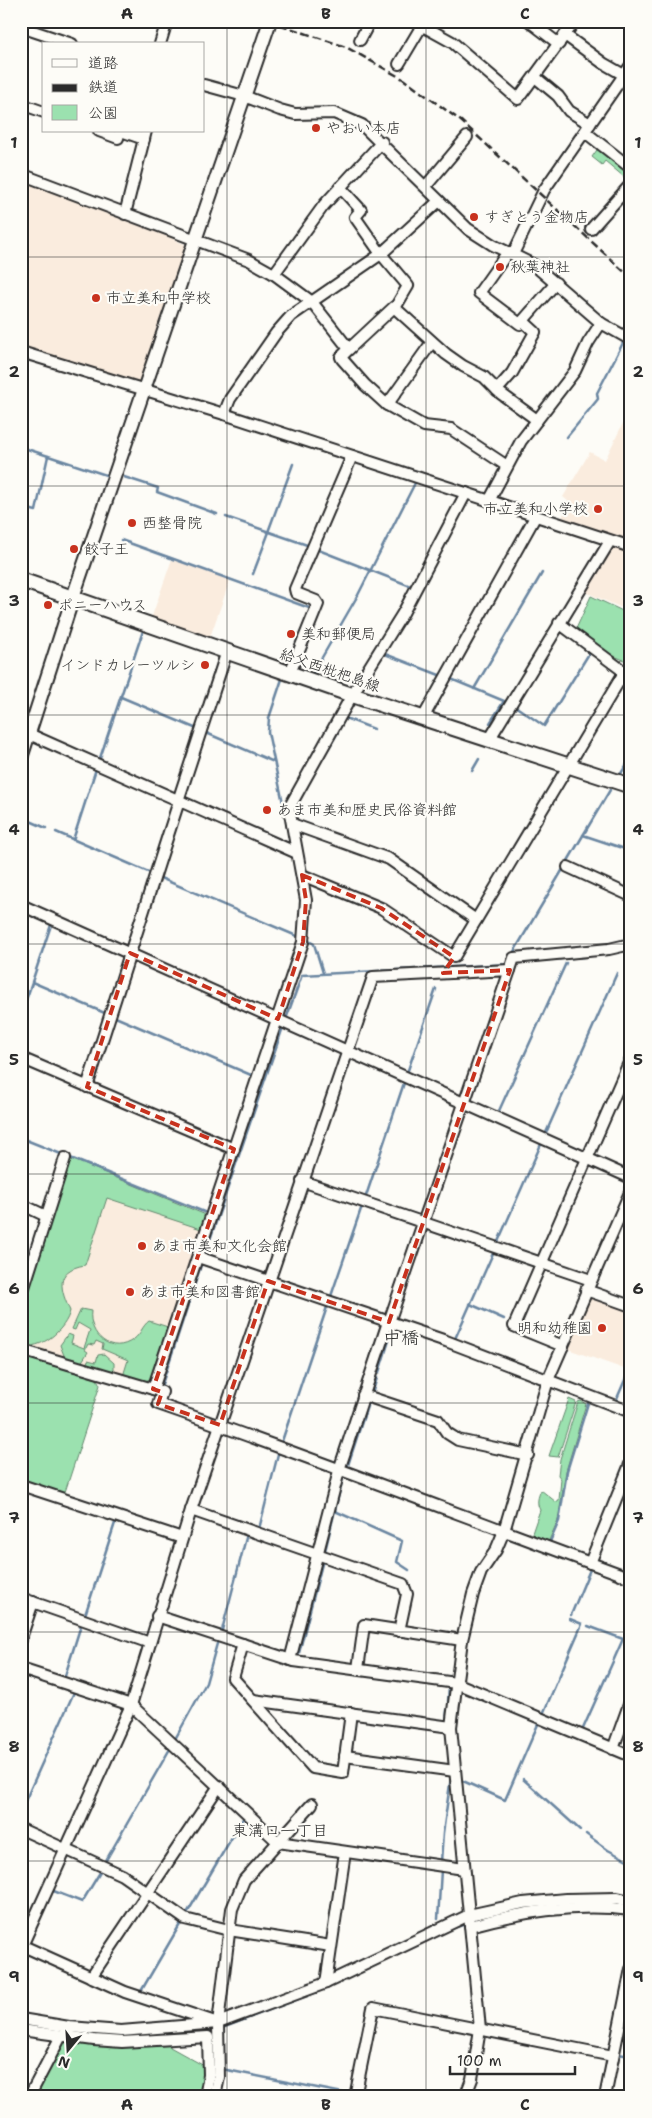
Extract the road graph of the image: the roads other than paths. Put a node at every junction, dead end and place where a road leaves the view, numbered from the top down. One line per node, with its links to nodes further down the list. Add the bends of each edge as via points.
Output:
1 (167, 21): 11 (street)
2 (270, 21): 16 (street)
3 (370, 21): 9 (street)
4 (530, 21): 8 (street)
5 (575, 21): 8 (street)
6 (420, 23): 12 (street); 14 (street, via 452,42 518,99)
7 (21, 27): 10 (street)
8 (562, 39): 13 (street, via 603,63); 14 (street)
9 (360, 40)
10 (66, 42)
11 (161, 42)
12 (399, 64)
13 (628, 73): 19 (street)
14 (535, 77): 19 (street)
15 (205, 85): 16 (street)
16 (244, 96): 25 (street, via 295,114 334,112 362,125); 36 (street)
17 (21, 104): 18 (street)
18 (42, 111)
19 (588, 128): 26 (street); 37 (street, via 544,190)
20 (102, 132): 21 (street, via 118,138)
21 (121, 132)
22 (127, 132): 23 (street)
23 (145, 135): 34 (street)
24 (467, 137): 29 (street)
25 (382, 142): 29 (street); 30 (street)
26 (631, 168)
27 (21, 174): 34 (street)
28 (631, 184): 31 (street)
29 (426, 186): 33 (street)
30 (340, 187): 38 (street, via 361,210 355,217); 39 (street)
31 (623, 192): 32 (street); 35 (street)
32 (631, 200)
33 (439, 201): 37 (street, via 468,229); 38 (street)
34 (124, 214): 36 (street)
35 (591, 229)
36 (196, 240): 39 (street, via 249,260); 49 (street)
37 (510, 253): 40 (street, via 534,265); 43 (street, via 479,293 520,324)
38 (381, 254): 41 (street); 42 (street, via 408,286)
39 (274, 274): 41 (street)
40 (556, 283): 43 (street); 44 (street)
41 (312, 302): 47 (street); 52 (street, via 276,333 230,399)
42 (395, 308): 46 (street); 47 (street)
43 (523, 321): 50 (street, via 536,332 512,373)
44 (601, 323): 45 (street); 53 (street, via 575,371)
45 (631, 340)
46 (432, 342): 50 (street, via 463,366 484,377); 51 (street)
47 (350, 348): 51 (street, via 342,359)
48 (21, 352): 49 (street)
49 (146, 388): 52 (street); 62 (street)
50 (497, 390): 53 (street)
51 (387, 404): 55 (street, via 424,426 451,429)
52 (224, 414): 54 (street)
53 (537, 420): 55 (street)
54 (352, 456): 56 (street); 65 (street, via 295,589 296,593 318,604)
55 (507, 466): 57 (street)
56 (466, 493): 57 (street); 66 (street, via 403,613)
57 (489, 500): 58 (street)
58 (535, 516): 59 (street); 67 (street)
59 (610, 541): 60 (street); 63 (street)
60 (631, 547)
61 (21, 580): 62 (main road, 給父西枇杷島線)
62 (74, 598): 64 (main road, 給父西枇杷島線); 68 (street)
63 (559, 623): 69 (street); 71 (street, via 622,670 622,676)
64 (227, 651): 65 (main road, 給父西枇杷島線); 73 (street)
65 (290, 673): 66 (main road, 給父西枇杷島線)
66 (352, 695): 67 (main road, 給父西枇杷島線); 74 (street, via 289,808)
67 (423, 718): 69 (main road, 給父西枇杷島線)
68 (29, 734): 70 (street); 73 (street)
69 (489, 740): 71 (main road, 給父西枇杷島線)
70 (21, 758)
71 (569, 765): 72 (main road, 給父西枇杷島線); 80 (street)
72 (631, 786)
73 (179, 801): 75 (street); 82 (street)
74 (292, 824): 75 (street); 80 (street, via 389,859)
75 (297, 853): 77 (street)
76 (568, 867): 78 (street)
77 (302, 875): 83 (street, via 381,908); 85 (street, via 306,900 303,942)
78 (631, 896)
79 (21, 905): 82 (street)
80 (476, 920): 83 (street)
81 (631, 944): 84 (street)
82 (130, 954): 85 (street); 89 (street)
83 (452, 965): 84 (street); 86 (street, via 373,977)
84 (511, 965): 90 (street)
85 (278, 1019): 86 (street); 91 (street)
86 (347, 1050): 90 (street); 95 (street)
87 (21, 1058): 89 (street)
88 (631, 1058): 93 (street)
89 (87, 1087): 91 (street)
90 (465, 1103): 93 (street); 99 (street)
91 (234, 1149): 100 (street)
92 (65, 1158): 98 (street)
93 (586, 1158): 94 (street); 101 (street)
94 (631, 1178)
95 (302, 1181): 99 (street); 102 (street)
96 (631, 1190): 103 (street)
97 (21, 1204): 98 (street)
98 (46, 1216): 105 (street)
99 (424, 1223): 101 (street); 107 (street)
100 (202, 1258): 102 (street); 111 (street)
101 (541, 1263): 103 (street); 108 (street, via 514,1326)
102 (268, 1280): 107 (street); 114 (street)
103 (591, 1280): 104 (street)
104 (586, 1290): 106 (street); 108 (street)
105 (21, 1297)
106 (631, 1306)
107 (389, 1322): 110 (street); 112 (street)
108 (562, 1346): 110 (street)
109 (21, 1350): 111 (street)
110 (548, 1380): 113 (street); 115 (street)
111 (153, 1389): 114 (street, via 162,1392 158,1404)
112 (363, 1395): 115 (street, via 438,1420 447,1433 458,1440); 117 (street)
113 (631, 1412)
114 (220, 1425): 117 (street); 119 (street)
115 (528, 1455): 120 (street)
116 (631, 1462): 123 (street)
117 (340, 1467): 120 (street); 122 (street)
118 (21, 1485): 121 (street)
119 (191, 1510): 121 (street); 122 (street)
120 (504, 1531): 123 (street); 130 (street, via 473,1594)
121 (182, 1538): 127 (street)
122 (317, 1554): 128 (street, via 403,1584 407,1594); 133 (street)
123 (590, 1563): 124 (street)
124 (631, 1578)
125 (21, 1598): 126 (street)
126 (33, 1602): 129 (street); 131 (street)
127 (158, 1616): 131 (street); 132 (street)
128 (399, 1631): 130 (street); 135 (street, via 364,1625)
129 (21, 1638)
130 (462, 1640): 136 (street)
131 (150, 1643): 139 (street)
132 (243, 1644): 133 (street); 138 (street, via 232,1678)
133 (290, 1660): 135 (street)
134 (21, 1669): 139 (street)
135 (358, 1669): 136 (street)
136 (456, 1683): 141 (street); 142 (street)
137 (631, 1699): 142 (street)
138 (253, 1700): 140 (street); 143 (street, via 313,1768 343,1773)
139 (131, 1705): 146 (street); 150 (street)
140 (351, 1714): 141 (street); 143 (street)
141 (451, 1727): 145 (street)
142 (613, 1749): 144 (street)
143 (345, 1756): 145 (street)
144 (631, 1756)
145 (455, 1771): 152 (street)
146 (219, 1786): 149 (street); 153 (street)
147 (312, 1804): 149 (street)
148 (21, 1829): 150 (street)
149 (278, 1842): 151 (street); 157 (street, via 244,1880 232,1909)
150 (65, 1848): 153 (street, via 122,1875); 158 (street)
151 (345, 1852): 152 (street); 159 (street)
152 (464, 1869): 156 (street)
153 (148, 1893): 157 (street, via 185,1919); 161 (street)
154 (631, 1901): 156 (street, via 617,1898 523,1903)
155 (631, 1910): 156 (street, via 567,1908)
156 (470, 1920): 162 (street); 166 (street)
157 (230, 1930): 159 (street); 165 (street)
158 (22, 1946): 161 (street)
159 (331, 1946): 162 (street)
160 (631, 1969): 163 (street)
161 (92, 1977): 165 (street)
162 (326, 1983): 165 (street)
163 (629, 1983): 169 (street)
164 (21, 2019): 165 (street, via 121,2031)
165 (218, 2023): 172 (street, via 219,2077)
166 (480, 2029): 169 (street); 173 (street, via 373,2008); 174 (street, via 474,2071)
167 (21, 2030): 168 (street)
168 (61, 2036): 170 (street); 171 (street, via 122,2042 208,2037 209,2075)
169 (613, 2056): 175 (street)
170 (29, 2097)
171 (205, 2097)
172 (215, 2097)
173 (355, 2097)
174 (465, 2097)
175 (605, 2097)

